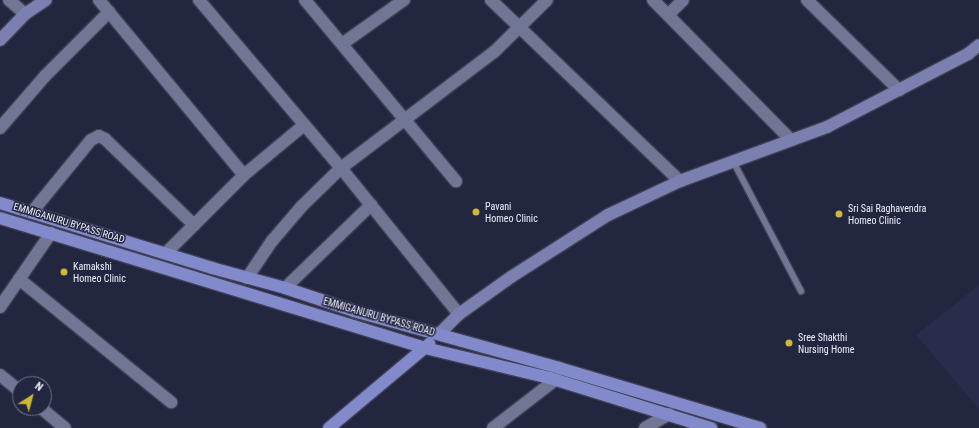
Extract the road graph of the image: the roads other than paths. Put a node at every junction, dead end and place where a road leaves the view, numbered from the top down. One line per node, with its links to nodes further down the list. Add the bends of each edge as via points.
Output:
1 (10, 0): 13 (street)
2 (46, 0): 13 (street)
3 (99, 0): 12 (street)
4 (199, 0): 21 (street)
5 (305, 0): 17 (street)
6 (404, 0): 17 (street)
7 (491, 0): 15 (street)
8 (547, 0): 15 (street)
9 (653, 0): 14 (street)
10 (683, 0): 14 (street)
11 (807, 0): 19 (street)
12 (109, 12): 22 (street, via 45,76); 26 (street)
13 (25, 14): 16 (street)
14 (668, 15): 23 (street)
15 (519, 28): 20 (street, via 494,52); 28 (street)
16 (0, 40)
17 (342, 44): 20 (street)
18 (979, 46): 19 (street)
19 (898, 90): 23 (street, via 827,127)
20 (405, 119): 25 (street); 27 (street)
21 (304, 125): 25 (street); 26 (street)
22 (0, 128)
23 (790, 139): 24 (street)
24 (733, 161): 28 (street); 39 (lane)
25 (341, 168): 30 (street); 36 (street, via 301,207 272,241)
26 (244, 175): 33 (street)
27 (456, 181)
28 (680, 181): 41 (street, via 608,215 511,277)
29 (0, 202): 31 (main road, EMMIGANURU BYPASS ROAD)
30 (371, 205): 38 (street); 41 (street)
31 (32, 212): 33 (street, via 91,140 99,136); 35 (main road, EMMIGANURU BYPASS ROAD)
32 (0, 218): 34 (main road)
33 (194, 225): 35 (street)
34 (51, 233): 37 (street); 43 (main road)
35 (166, 253): 36 (main road, EMMIGANURU BYPASS ROAD)
36 (246, 278): 38 (main road, EMMIGANURU BYPASS ROAD)
37 (19, 279): 40 (street); 47 (street)
38 (285, 288): 42 (main road, EMMIGANURU BYPASS ROAD, via 354,311)
39 (800, 291)
40 (0, 307)
41 (459, 314): 42 (street)
42 (439, 334): 43 (main road); 55 (main road, EMMIGANURU BYPASS ROAD)
43 (425, 348): 45 (main road); 51 (main road)
44 (0, 375): 46 (street)
45 (555, 380): 48 (main road); 52 (street)
46 (12, 385)
47 (171, 402)
48 (669, 414): 53 (street); 54 (main road)
49 (51, 416): 50 (street)
50 (65, 428)
51 (329, 428)
52 (493, 428)
53 (645, 428)
54 (711, 428)
55 (760, 428)

